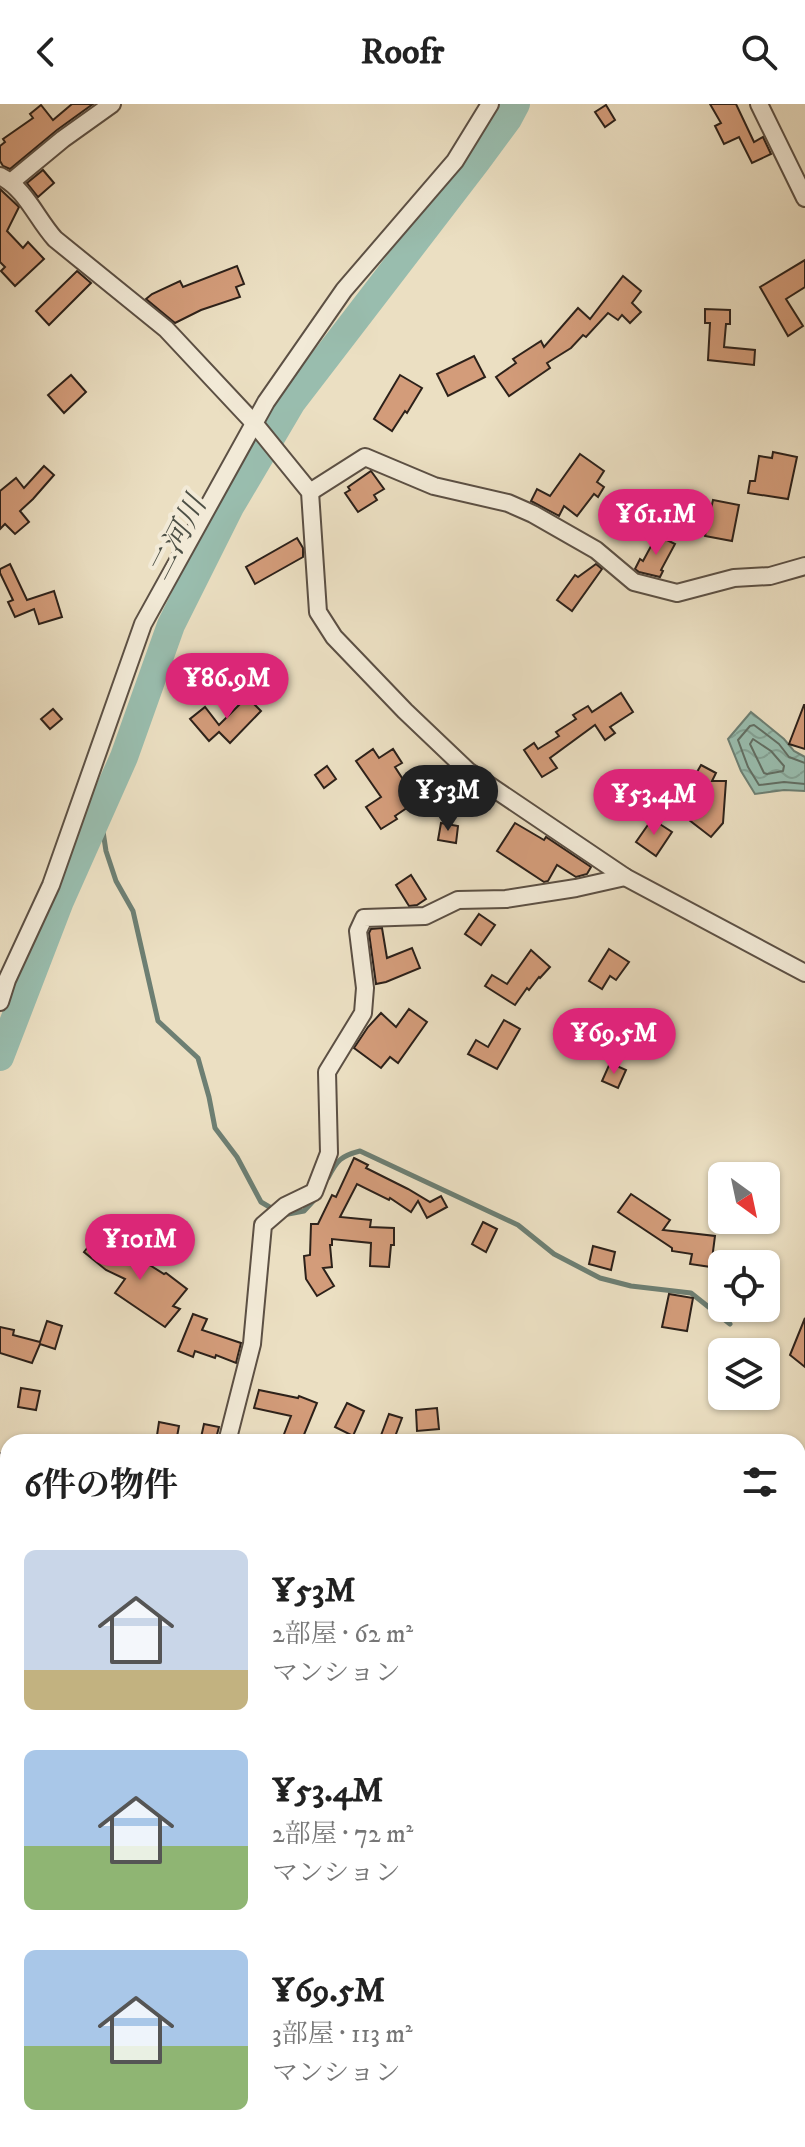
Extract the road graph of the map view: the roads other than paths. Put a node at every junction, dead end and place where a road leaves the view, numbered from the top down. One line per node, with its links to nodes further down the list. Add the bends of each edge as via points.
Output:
1 (112, 104): 4 (street)
2 (490, 104): 6 (street, via 455,161 344,290)
3 (759, 104): 5 (street)
4 (6, 179): 6 (street, via 55,239 166,329)
5 (805, 198)
6 (256, 426): 7 (street); 11 (street, via 143,624 51,885)
7 (310, 492): 8 (street, via 365,457 434,486 508,503 596,550 634,582 677,593); 9 (street, via 318,612 334,637 468,771)
8 (805, 566)
9 (625, 877): 10 (street); 12 (street, via 506,899 458,900 425,916 364,918 358,931 363,1013 327,1072 329,1153 314,1192 285,1206 263,1225 252,1344)
10 (805, 973)
11 (0, 1002)
12 (229, 1434)

